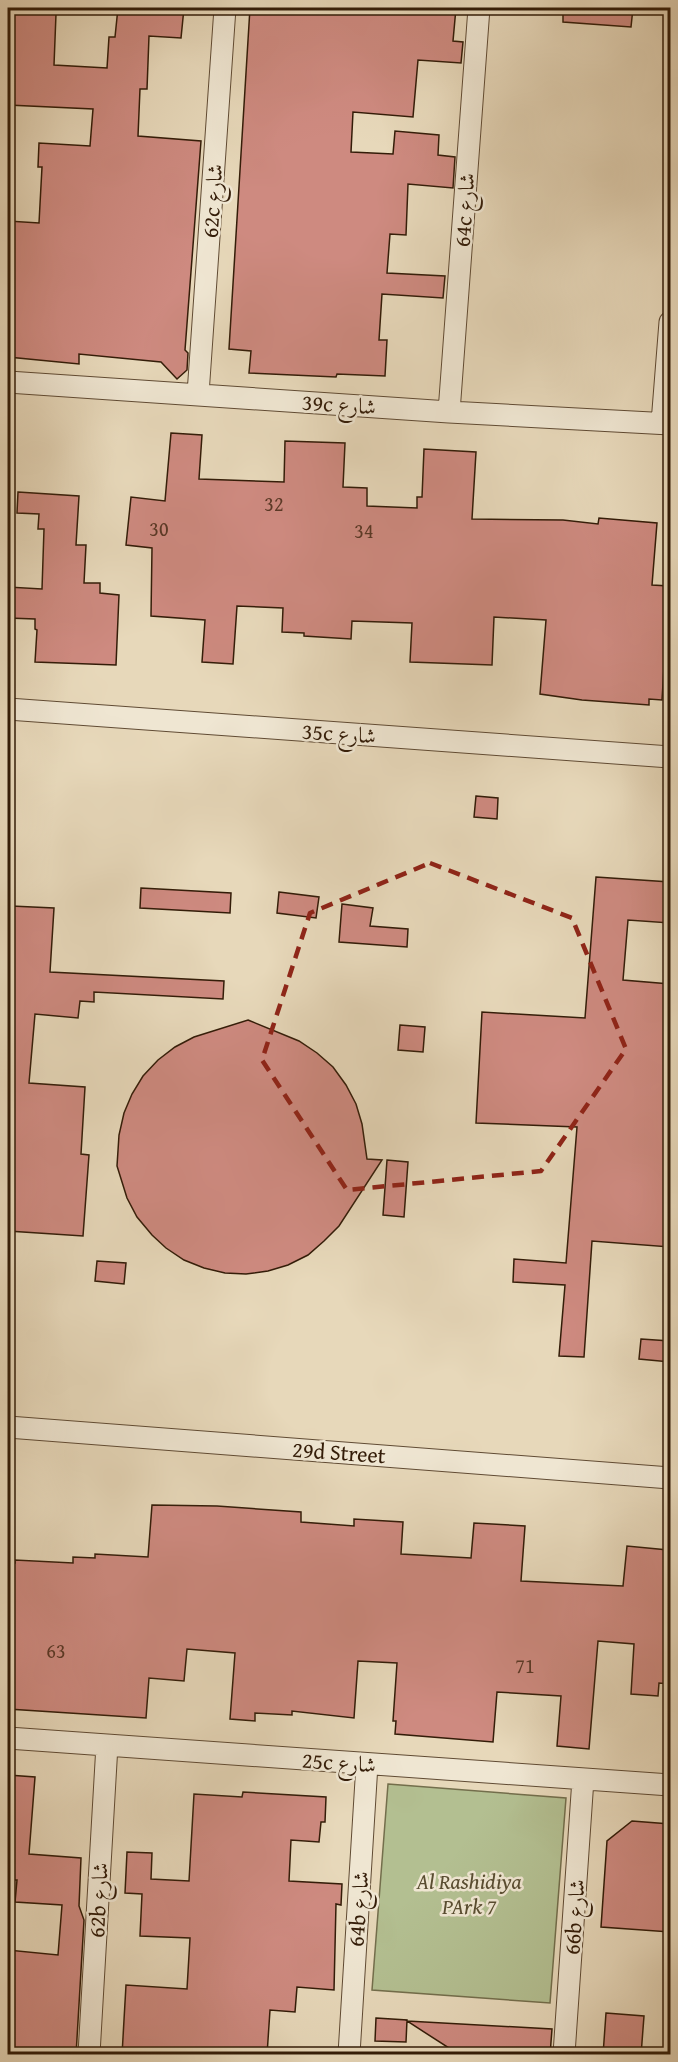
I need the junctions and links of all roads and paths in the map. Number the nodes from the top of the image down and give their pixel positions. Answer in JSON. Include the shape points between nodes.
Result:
{"nodes":[{"id":1,"x":225,"y":8,"type":"edge"},
{"id":2,"x":479,"y":8,"type":"edge"},
{"id":3,"x":670,"y":322,"type":"edge"},
{"id":4,"x":8,"y":382,"type":"edge"},
{"id":5,"x":198,"y":394,"type":"junction"},
{"id":6,"x":449,"y":412,"type":"junction"},
{"id":7,"x":666,"y":423,"type":"edge"},
{"id":8,"x":8,"y":709,"type":"edge"},
{"id":9,"x":670,"y":757,"type":"edge"},
{"id":10,"x":8,"y":1427,"type":"edge"},
{"id":11,"x":670,"y":1478,"type":"edge"},
{"id":12,"x":8,"y":1738,"type":"edge"},
{"id":13,"x":107,"y":1745,"type":"junction"},
{"id":14,"x":367,"y":1764,"type":"junction"},
{"id":15,"x":584,"y":1779,"type":"junction"},
{"id":16,"x":670,"y":1785,"type":"edge"},
{"id":17,"x":88,"y":2055,"type":"edge"},
{"id":18,"x":348,"y":2055,"type":"edge"},
{"id":19,"x":564,"y":2055,"type":"edge"}],
"edges":[{"from":1,"to":5,"type":"street","name":"62c شارع"},
{"from":2,"to":6,"type":"street","name":"64c شارع"},
{"from":3,"to":7,"type":"street"},
{"from":4,"to":5,"type":"street","name":"39c شارع"},
{"from":5,"to":6,"type":"street","name":"39c شارع"},
{"from":6,"to":7,"type":"street","name":"39c شارع"},
{"from":8,"to":9,"type":"street","name":"35c شارع"},
{"from":10,"to":11,"type":"street","name":"29d Street"},
{"from":12,"to":13,"type":"street","name":"25c شارع"},
{"from":13,"to":14,"type":"street","name":"25c شارع"},
{"from":13,"to":17,"type":"street","name":"62b شارع"},
{"from":14,"to":15,"type":"street","name":"25c شارع"},
{"from":14,"to":18,"type":"street","name":"64b شارع"},
{"from":15,"to":16,"type":"street","name":"25c شارع"},
{"from":15,"to":19,"type":"street","name":"66b شارع"}]}
